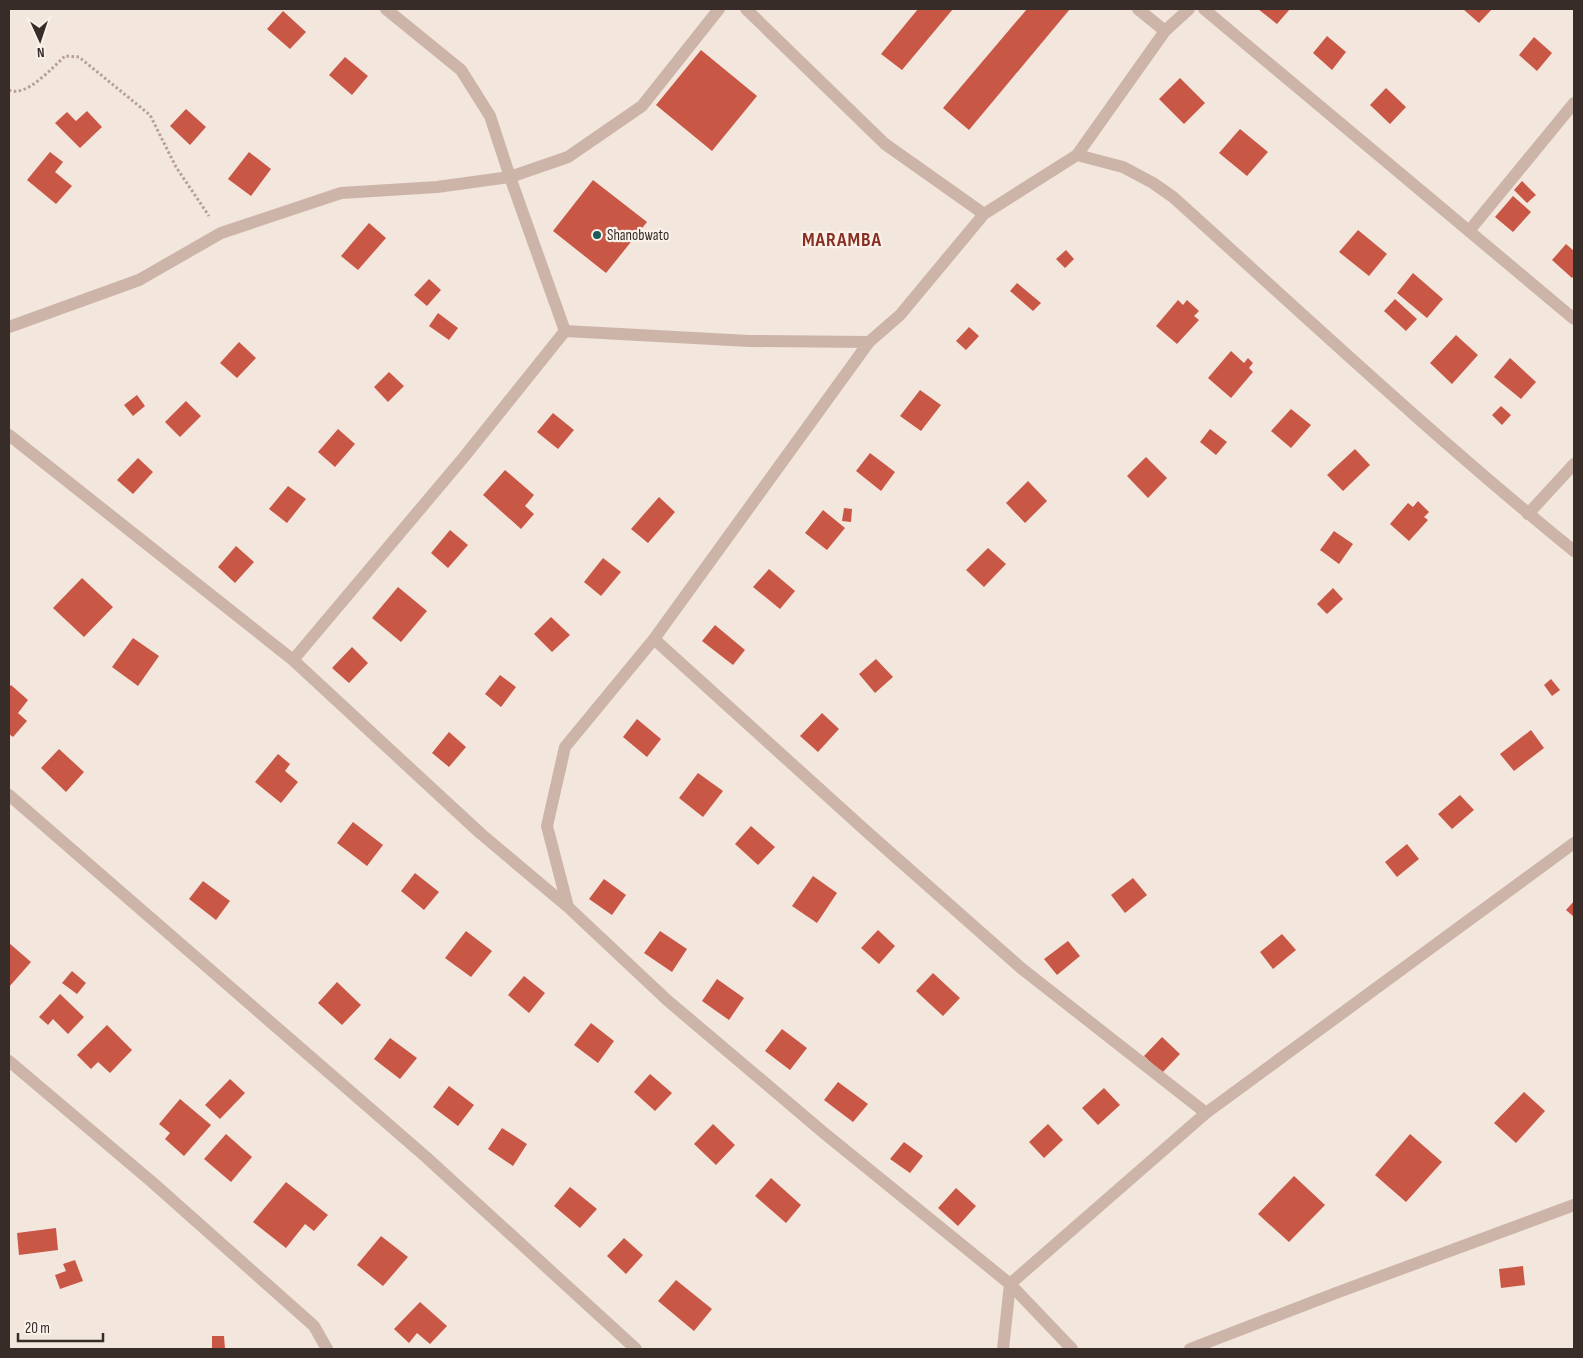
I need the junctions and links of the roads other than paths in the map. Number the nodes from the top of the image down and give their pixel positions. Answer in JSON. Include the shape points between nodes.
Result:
{"nodes":[{"id":1,"x":386,"y":9,"type":"edge"},
{"id":2,"x":719,"y":9,"type":"edge"},
{"id":3,"x":746,"y":9,"type":"edge"},
{"id":4,"x":1138,"y":9,"type":"edge"},
{"id":5,"x":1189,"y":9,"type":"edge"},
{"id":6,"x":1204,"y":9,"type":"edge"},
{"id":7,"x":1165,"y":31,"type":"junction"},
{"id":8,"x":1574,"y":103,"type":"edge"},
{"id":9,"x":1077,"y":155,"type":"junction"},
{"id":10,"x":510,"y":177,"type":"junction"},
{"id":11,"x":984,"y":214,"type":"junction"},
{"id":12,"x":1469,"y":231,"type":"junction"},
{"id":13,"x":1574,"y":319,"type":"edge"},
{"id":14,"x":9,"y":328,"type":"edge"},
{"id":15,"x":565,"y":331,"type":"junction"},
{"id":16,"x":869,"y":342,"type":"junction"},
{"id":17,"x":9,"y":435,"type":"edge"},
{"id":18,"x":1574,"y":464,"type":"edge"},
{"id":19,"x":1528,"y":514,"type":"junction"},
{"id":20,"x":1574,"y":551,"type":"edge"},
{"id":21,"x":654,"y":639,"type":"junction"},
{"id":22,"x":293,"y":660,"type":"junction"},
{"id":23,"x":9,"y":794,"type":"edge"},
{"id":24,"x":1574,"y":843,"type":"edge"},
{"id":25,"x":568,"y":907,"type":"junction"},
{"id":26,"x":9,"y":1061,"type":"edge"},
{"id":27,"x":1206,"y":1113,"type":"junction"},
{"id":28,"x":1574,"y":1205,"type":"edge"},
{"id":29,"x":1010,"y":1284,"type":"junction"},
{"id":30,"x":327,"y":1349,"type":"edge"},
{"id":31,"x":636,"y":1349,"type":"edge"},
{"id":32,"x":1003,"y":1349,"type":"edge"},
{"id":33,"x":1072,"y":1349,"type":"edge"},
{"id":34,"x":1190,"y":1349,"type":"edge"}],
"edges":[{"from":1,"to":10,"type":"street","via":[[461,70],[490,116]]},
{"from":2,"to":10,"type":"street","via":[[642,106],[568,157]]},
{"from":3,"to":11,"type":"street","via":[[885,144]]},
{"from":4,"to":7,"type":"street"},
{"from":5,"to":7,"type":"street"},
{"from":6,"to":12,"type":"street"},
{"from":7,"to":9,"type":"street"},
{"from":8,"to":12,"type":"street"},
{"from":9,"to":11,"type":"street"},
{"from":9,"to":19,"type":"street","via":[[1122,167],[1173,197]]},
{"from":10,"to":14,"type":"street","via":[[437,187],[341,193],[221,233],[139,280]]},
{"from":10,"to":15,"type":"street"},
{"from":11,"to":16,"type":"street","via":[[900,315]]},
{"from":12,"to":13,"type":"street"},
{"from":15,"to":16,"type":"street","via":[[748,341]]},
{"from":15,"to":22,"type":"street"},
{"from":16,"to":21,"type":"street"},
{"from":17,"to":22,"type":"street"},
{"from":18,"to":19,"type":"street"},
{"from":19,"to":20,"type":"street"},
{"from":21,"to":25,"type":"street","via":[[565,747],[547,826]]},
{"from":21,"to":27,"type":"street","via":[[1021,968]]},
{"from":22,"to":25,"type":"street","via":[[480,833]]},
{"from":23,"to":31,"type":"street","via":[[426,1157]]},
{"from":24,"to":27,"type":"street"},
{"from":25,"to":29,"type":"street","via":[[667,1000]]},
{"from":26,"to":30,"type":"street","via":[[314,1326]]},
{"from":27,"to":29,"type":"street"},
{"from":28,"to":34,"type":"street"},
{"from":29,"to":32,"type":"street"},
{"from":29,"to":33,"type":"street"}]}
